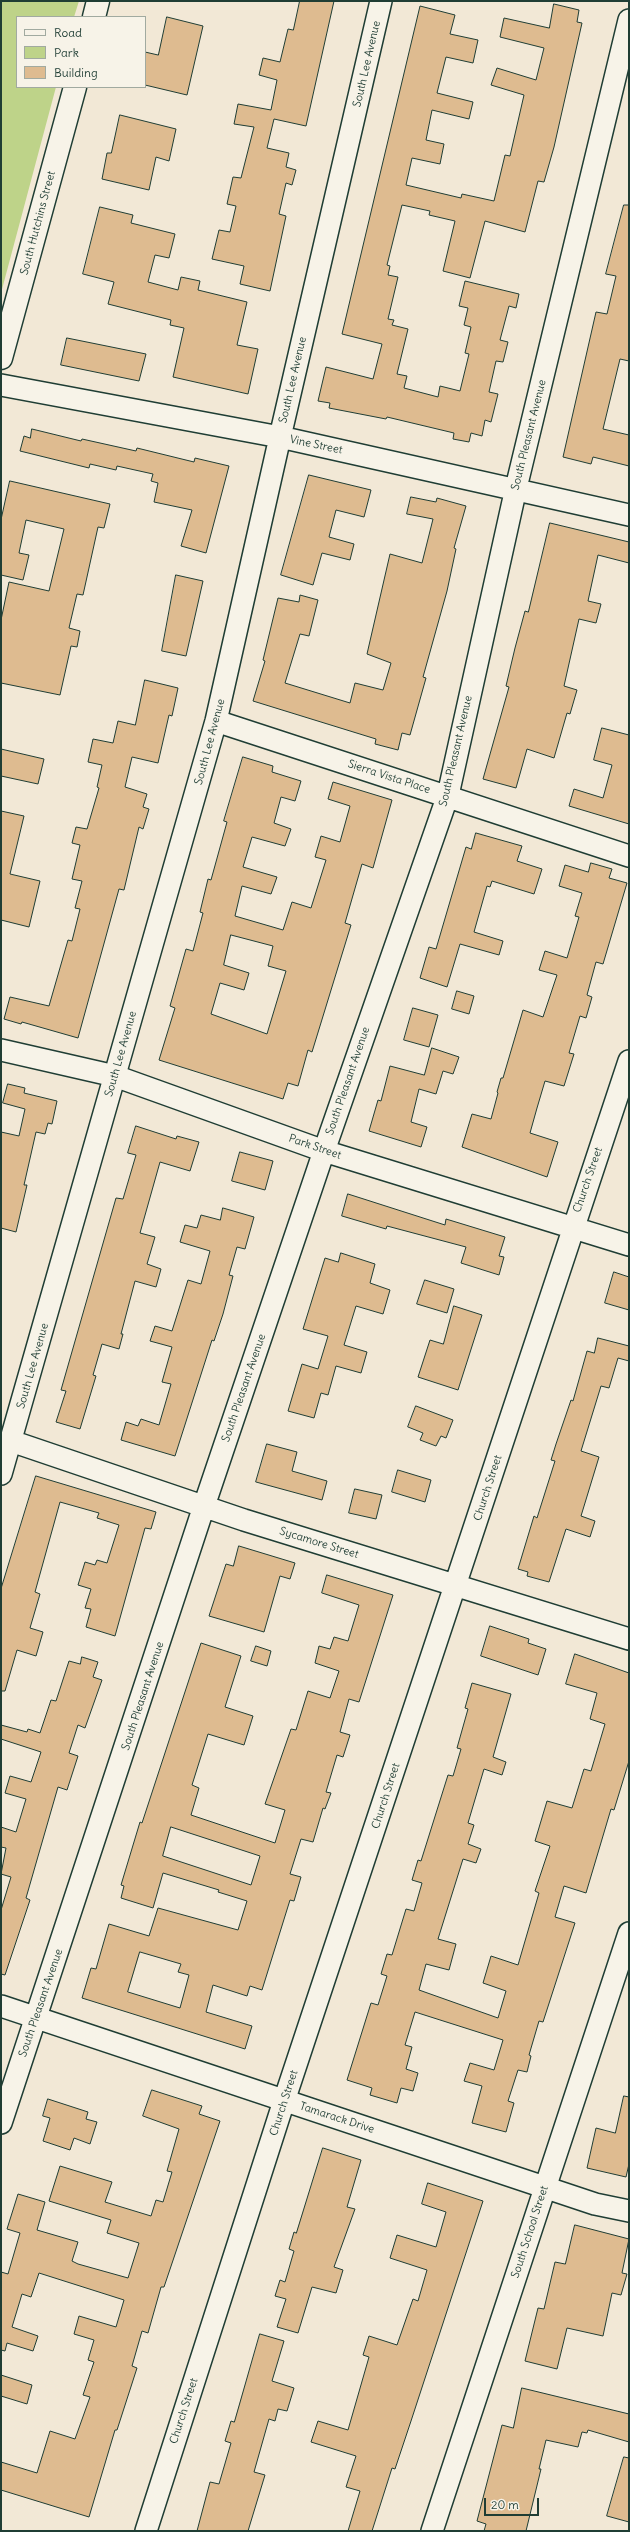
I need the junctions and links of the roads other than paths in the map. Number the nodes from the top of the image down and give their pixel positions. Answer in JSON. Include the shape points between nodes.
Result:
{"nodes":[{"id":1,"x":98,"y":1,"type":"edge"},
{"id":2,"x":381,"y":1,"type":"edge"},
{"id":3,"x":94,"y":16,"type":"edge"},
{"id":4,"x":629,"y":20,"type":"edge"},
{"id":5,"x":75,"y":88,"type":"edge"},
{"id":6,"x":1,"y":358,"type":"edge"},
{"id":7,"x":1,"y":385,"type":"edge"},
{"id":8,"x":280,"y":436,"type":"junction"},
{"id":9,"x":516,"y":488,"type":"junction"},
{"id":10,"x":629,"y":515,"type":"edge"},
{"id":11,"x":216,"y":721,"type":"junction"},
{"id":12,"x":448,"y":795,"type":"junction"},
{"id":13,"x":629,"y":856,"type":"edge"},
{"id":14,"x":1,"y":1050,"type":"edge"},
{"id":15,"x":629,"y":1061,"type":"edge"},
{"id":16,"x":115,"y":1076,"type":"junction"},
{"id":17,"x":324,"y":1151,"type":"junction"},
{"id":18,"x":572,"y":1227,"type":"junction"},
{"id":19,"x":629,"y":1245,"type":"edge"},
{"id":20,"x":11,"y":1441,"type":"junction"},
{"id":21,"x":1,"y":1474,"type":"edge"},
{"id":22,"x":204,"y":1506,"type":"junction"},
{"id":23,"x":456,"y":1586,"type":"junction"},
{"id":24,"x":629,"y":1640,"type":"edge"},
{"id":25,"x":629,"y":1933,"type":"edge"},
{"id":26,"x":1,"y":2006,"type":"edge"},
{"id":27,"x":36,"y":2017,"type":"junction"},
{"id":28,"x":284,"y":2101,"type":"junction"},
{"id":29,"x":1,"y":2123,"type":"edge"},
{"id":30,"x":545,"y":2186,"type":"junction"},
{"id":31,"x":629,"y":2211,"type":"edge"},
{"id":32,"x":146,"y":2531,"type":"edge"},
{"id":33,"x":432,"y":2531,"type":"edge"}],
"edges":[{"from":1,"to":3,"type":"main road"},
{"from":2,"to":8,"type":"street","name":"South Lee Avenue"},
{"from":4,"to":9,"type":"street","name":"South Pleasant Avenue"},
{"from":5,"to":6,"type":"main road","name":"South Hutchins Street"},
{"from":7,"to":8,"type":"street","name":"Vine Street"},
{"from":8,"to":9,"type":"street","name":"Vine Street"},
{"from":8,"to":11,"type":"street","name":"South Lee Avenue"},
{"from":9,"to":10,"type":"street","name":"Vine Street"},
{"from":9,"to":12,"type":"street","name":"South Pleasant Avenue"},
{"from":11,"to":12,"type":"street","name":"Sierra Vista Place"},
{"from":11,"to":16,"type":"street","name":"South Lee Avenue"},
{"from":12,"to":13,"type":"street","name":"Sierra Vista Place","via":[[471,806]]},
{"from":12,"to":17,"type":"street","name":"South Pleasant Avenue"},
{"from":14,"to":16,"type":"street","name":"Park Street"},
{"from":15,"to":18,"type":"street","name":"Church Street"},
{"from":16,"to":17,"type":"street","name":"Park Street"},
{"from":16,"to":20,"type":"street","name":"South Lee Avenue"},
{"from":17,"to":18,"type":"street","name":"Park Street"},
{"from":17,"to":22,"type":"street","name":"South Pleasant Avenue"},
{"from":18,"to":19,"type":"street","name":"Park Street"},
{"from":18,"to":23,"type":"street","name":"Church Street"},
{"from":20,"to":21,"type":"street","name":"South Lee Avenue"},
{"from":20,"to":22,"type":"street","name":"Sycamore Street"},
{"from":22,"to":23,"type":"street","name":"Sycamore Street"},
{"from":22,"to":27,"type":"street","name":"South Pleasant Avenue"},
{"from":23,"to":24,"type":"street","name":"Sycamore Street"},
{"from":23,"to":28,"type":"street","name":"Church Street"},
{"from":25,"to":30,"type":"street","name":"South School Street"},
{"from":26,"to":27,"type":"street","name":"Tamarack Drive"},
{"from":27,"to":28,"type":"street","name":"Tamarack Drive","via":[[68,2030]]},
{"from":27,"to":29,"type":"street","name":"South Pleasant Avenue"},
{"from":28,"to":30,"type":"street","name":"Tamarack Drive"},
{"from":28,"to":32,"type":"street","name":"Church Street"},
{"from":30,"to":31,"type":"street","name":"Tamarack Drive","via":[[595,2204]]},
{"from":30,"to":33,"type":"street","name":"South School Street"}]}
